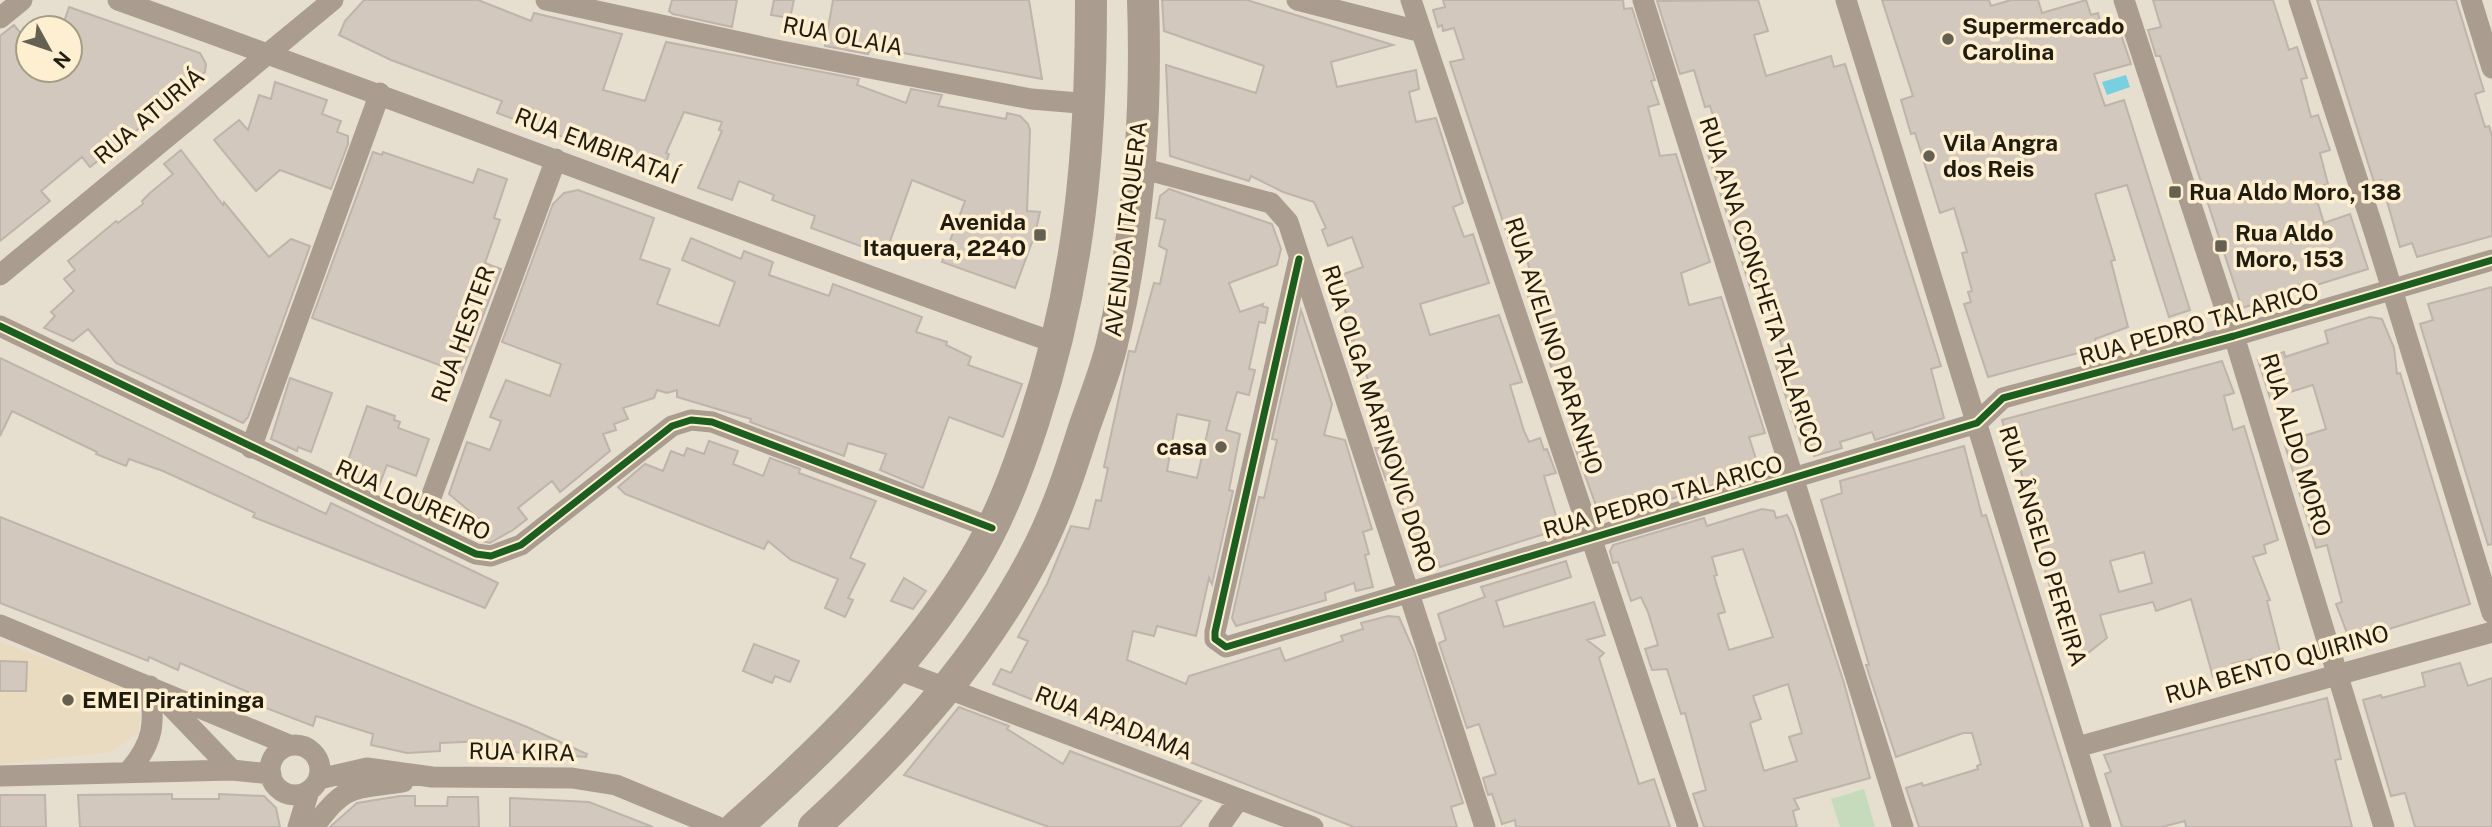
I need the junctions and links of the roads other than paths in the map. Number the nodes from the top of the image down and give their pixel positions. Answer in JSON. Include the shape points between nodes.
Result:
{"nodes":[{"id":1,"x":22,"y":0,"type":"edge"},
{"id":2,"x":118,"y":0,"type":"edge"},
{"id":3,"x":333,"y":0,"type":"edge"},
{"id":4,"x":546,"y":0,"type":"edge"},
{"id":5,"x":1091,"y":0,"type":"edge"},
{"id":6,"x":1143,"y":0,"type":"edge"},
{"id":7,"x":1297,"y":0,"type":"edge"},
{"id":8,"x":1411,"y":0,"type":"edge"},
{"id":9,"x":1643,"y":0,"type":"edge"},
{"id":10,"x":1846,"y":0,"type":"edge"},
{"id":11,"x":2124,"y":0,"type":"edge"},
{"id":12,"x":2299,"y":0,"type":"edge"},
{"id":13,"x":2471,"y":0,"type":"edge"},
{"id":14,"x":0,"y":18,"type":"edge"},
{"id":15,"x":1422,"y":32,"type":"junction"},
{"id":16,"x":266,"y":53,"type":"junction"},
{"id":17,"x":2492,"y":68,"type":"edge"},
{"id":18,"x":380,"y":93,"type":"junction"},
{"id":19,"x":1091,"y":104,"type":"junction"},
{"id":20,"x":556,"y":159,"type":"junction"},
{"id":21,"x":1137,"y":167,"type":"junction"},
{"id":22,"x":1300,"y":259,"type":"junction"},
{"id":23,"x":2492,"y":260,"type":"edge"},
{"id":24,"x":0,"y":275,"type":"edge"},
{"id":25,"x":2391,"y":289,"type":"junction"},
{"id":26,"x":0,"y":326,"type":"edge"},
{"id":27,"x":2234,"y":336,"type":"junction"},
{"id":28,"x":1056,"y":343,"type":"junction"},
{"id":29,"x":1977,"y":423,"type":"junction"},
{"id":30,"x":251,"y":447,"type":"junction"},
{"id":31,"x":1795,"y":478,"type":"junction"},
{"id":32,"x":420,"y":527,"type":"junction"},
{"id":33,"x":992,"y":528,"type":"junction"},
{"id":34,"x":1589,"y":538,"type":"junction"},
{"id":35,"x":1408,"y":595,"type":"junction"},
{"id":36,"x":2492,"y":613,"type":"edge"},
{"id":37,"x":0,"y":625,"type":"edge"},
{"id":38,"x":2492,"y":632,"type":"edge"},
{"id":39,"x":896,"y":669,"type":"junction"},
{"id":40,"x":2340,"y":673,"type":"junction"},
{"id":41,"x":151,"y":687,"type":"junction"},
{"id":42,"x":948,"y":687,"type":"junction"},
{"id":43,"x":289,"y":746,"type":"junction"},
{"id":44,"x":2077,"y":747,"type":"junction"},
{"id":45,"x":232,"y":770,"type":"junction"},
{"id":46,"x":129,"y":771,"type":"junction"},
{"id":47,"x":271,"y":774,"type":"junction"},
{"id":48,"x":0,"y":776,"type":"edge"},
{"id":49,"x":432,"y":776,"type":"junction"},
{"id":50,"x":314,"y":785,"type":"junction"},
{"id":51,"x":1239,"y":799,"type":"junction"},
{"id":52,"x":298,"y":827,"type":"edge"},
{"id":53,"x":314,"y":827,"type":"edge"},
{"id":54,"x":718,"y":827,"type":"edge"},
{"id":55,"x":736,"y":827,"type":"edge"},
{"id":56,"x":814,"y":827,"type":"edge"},
{"id":57,"x":1219,"y":827,"type":"edge"},
{"id":58,"x":1313,"y":827,"type":"edge"},
{"id":59,"x":1485,"y":827,"type":"edge"},
{"id":60,"x":1688,"y":827,"type":"edge"},
{"id":61,"x":1903,"y":827,"type":"edge"},
{"id":62,"x":2101,"y":827,"type":"edge"},
{"id":63,"x":2384,"y":827,"type":"edge"}],
"edges":[{"from":1,"to":14,"type":"street"},
{"from":2,"to":16,"type":"street","name":"RUA EMBIRATAÍ"},
{"from":3,"to":16,"type":"street","name":"RUA ATURIÁ"},
{"from":4,"to":19,"type":"street","name":"RUA OLAIA","via":[[1031,99]]},
{"from":5,"to":19,"type":"main road","name":"AVENIDA ITAQUERA"},
{"from":6,"to":21,"type":"main road","name":"AVENIDA ITAQUERA","via":[[1145,60]]},
{"from":7,"to":15,"type":"street"},
{"from":8,"to":15,"type":"street","name":"RUA AVELINO PARANHO"},
{"from":9,"to":31,"type":"street","name":"RUA ANA CONCHETA TALARICO"},
{"from":10,"to":29,"type":"street","name":"RUA ÂNGELO PEREIRA"},
{"from":11,"to":27,"type":"street","name":"RUA ALDO MORO"},
{"from":12,"to":25,"type":"street"},
{"from":13,"to":17,"type":"street"},
{"from":15,"to":34,"type":"street","name":"RUA AVELINO PARANHO"},
{"from":16,"to":18,"type":"street","name":"RUA EMBIRATAÍ"},
{"from":16,"to":24,"type":"street","name":"RUA ATURIÁ"},
{"from":18,"to":20,"type":"street","name":"RUA EMBIRATAÍ"},
{"from":18,"to":30,"type":"street"},
{"from":19,"to":28,"type":"main road","name":"AVENIDA ITAQUERA","via":[[1083,202]]},
{"from":20,"to":28,"type":"street","name":"RUA EMBIRATAÍ"},
{"from":20,"to":32,"type":"street","name":"RUA HESTER"},
{"from":21,"to":22,"type":"street","name":"RUA OLGA MARINOVIC DORO","via":[[1271,203],[1288,222]]},
{"from":21,"to":42,"type":"main road","name":"AVENIDA ITAQUERA","via":[[1111,349],[1065,489],[1014,589]]},
{"from":22,"to":35,"type":"street","name":"RUA OLGA MARINOVIC DORO"},
{"from":22,"to":35,"type":"street","name":"RUA PEDRO TALARICO","via":[[1215,639],[1226,647]]},
{"from":23,"to":25,"type":"street","name":"RUA PEDRO TALARICO"},
{"from":25,"to":27,"type":"street","name":"RUA PEDRO TALARICO"},
{"from":25,"to":36,"type":"street"},
{"from":26,"to":30,"type":"street","name":"RUA LOUREIRO"},
{"from":27,"to":29,"type":"street","name":"RUA PEDRO TALARICO","via":[[2003,398]]},
{"from":27,"to":40,"type":"street","name":"RUA ALDO MORO"},
{"from":28,"to":33,"type":"main road","name":"AVENIDA ITAQUERA","via":[[1018,469]]},
{"from":29,"to":31,"type":"street","name":"RUA PEDRO TALARICO"},
{"from":29,"to":44,"type":"street","name":"RUA ÂNGELO PEREIRA"},
{"from":30,"to":32,"type":"street","name":"RUA LOUREIRO"},
{"from":31,"to":34,"type":"street","name":"RUA PEDRO TALARICO"},
{"from":31,"to":61,"type":"street","name":"RUA ANA CONCHETA TALARICO"},
{"from":32,"to":33,"type":"street","name":"RUA LOUREIRO","via":[[476,554],[505,552],[521,545],[672,426],[691,420],[712,422]]},
{"from":33,"to":39,"type":"main road","name":"AVENIDA ITAQUERA","via":[[933,622]]},
{"from":34,"to":35,"type":"street","name":"RUA PEDRO TALARICO"},
{"from":34,"to":60,"type":"street","name":"RUA AVELINO PARANHO"},
{"from":35,"to":59,"type":"street","name":"RUA OLGA MARINOVIC DORO"},
{"from":37,"to":41,"type":"street"},
{"from":38,"to":40,"type":"street","name":"RUA BENTO QUIRINO"},
{"from":39,"to":42,"type":"street","name":"RUA APADAMA"},
{"from":39,"to":55,"type":"main road","name":"AVENIDA ITAQUERA","via":[[818,754]]},
{"from":40,"to":44,"type":"street","name":"RUA BENTO QUIRINO"},
{"from":40,"to":63,"type":"street","name":"RUA ALDO MORO"},
{"from":41,"to":43,"type":"street"},
{"from":41,"to":45,"type":"street"},
{"from":41,"to":46,"type":"street","via":[[150,738]]},
{"from":42,"to":51,"type":"street","name":"RUA APADAMA"},
{"from":42,"to":56,"type":"main road","name":"AVENIDA ITAQUERA","via":[[908,735]]},
{"from":43,"to":47,"type":"street","via":[[275,754]]},
{"from":43,"to":50,"type":"street","via":[[304,746],[316,756],[320,771]]},
{"from":44,"to":62,"type":"street","name":"RUA ÂNGELO PEREIRA"},
{"from":45,"to":46,"type":"street"},
{"from":45,"to":47,"type":"street"},
{"from":46,"to":48,"type":"street"},
{"from":47,"to":50,"type":"street","via":[[274,784],[286,793],[294,795]]},
{"from":49,"to":50,"type":"street","name":"RUA KIRA","via":[[367,768]]},
{"from":49,"to":53,"type":"street","via":[[370,784],[348,792],[329,806]]},
{"from":49,"to":54,"type":"street","name":"RUA KIRA","via":[[572,778],[616,785]]},
{"from":50,"to":52,"type":"street"},
{"from":51,"to":57,"type":"street"},
{"from":51,"to":58,"type":"street","name":"RUA APADAMA"}]}
